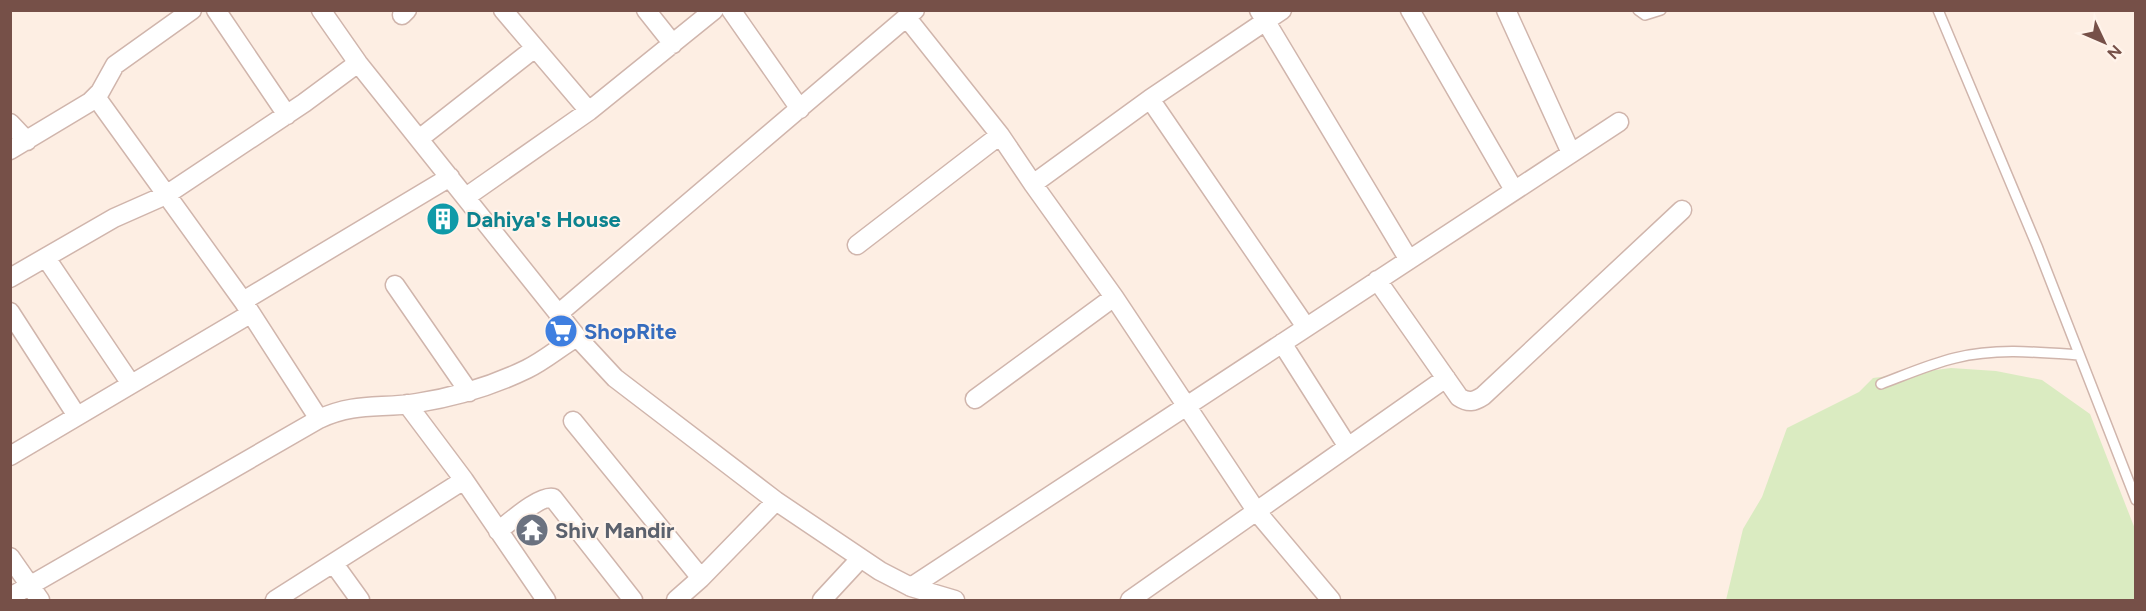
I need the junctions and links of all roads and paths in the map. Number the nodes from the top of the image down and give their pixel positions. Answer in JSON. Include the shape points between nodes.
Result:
{"nodes":[{"id":1,"x":192,"y":10,"type":"edge"},
{"id":2,"x":216,"y":10,"type":"edge"},
{"id":3,"x":321,"y":10,"type":"edge"},
{"id":4,"x":503,"y":10,"type":"edge"},
{"id":5,"x":646,"y":10,"type":"edge"},
{"id":6,"x":714,"y":10,"type":"edge"},
{"id":7,"x":731,"y":10,"type":"edge"},
{"id":8,"x":1282,"y":10,"type":"edge"},
{"id":9,"x":1410,"y":10,"type":"edge"},
{"id":10,"x":1506,"y":10,"type":"edge"},
{"id":11,"x":1638,"y":10,"type":"edge"},
{"id":12,"x":1661,"y":10,"type":"edge"},
{"id":13,"x":1938,"y":10,"type":"edge"},
{"id":14,"x":911,"y":14,"type":"edge"},
{"id":15,"x":1262,"y":16,"type":"edge"},
{"id":16,"x":673,"y":44,"type":"junction"},
{"id":17,"x":535,"y":48,"type":"junction"},
{"id":18,"x":358,"y":63,"type":"junction"},
{"id":19,"x":96,"y":97,"type":"junction"},
{"id":20,"x":1150,"y":99,"type":"junction"},
{"id":21,"x":800,"y":109,"type":"junction"},
{"id":22,"x":589,"y":111,"type":"junction"},
{"id":23,"x":287,"y":115,"type":"junction"},
{"id":24,"x":1619,"y":122,"type":"dead end"},
{"id":25,"x":10,"y":123,"type":"edge"},
{"id":26,"x":1000,"y":135,"type":"junction"},
{"id":27,"x":419,"y":139,"type":"junction"},
{"id":28,"x":27,"y":141,"type":"junction"},
{"id":29,"x":10,"y":150,"type":"edge"},
{"id":30,"x":1572,"y":153,"type":"junction"},
{"id":31,"x":450,"y":177,"type":"junction"},
{"id":32,"x":1033,"y":184,"type":"junction"},
{"id":33,"x":1514,"y":190,"type":"junction"},
{"id":34,"x":166,"y":195,"type":"junction"},
{"id":35,"x":466,"y":197,"type":"junction"},
{"id":36,"x":1682,"y":210,"type":"dead end"},
{"id":37,"x":857,"y":245,"type":"dead end"},
{"id":38,"x":46,"y":258,"type":"junction"},
{"id":39,"x":1409,"y":260,"type":"junction"},
{"id":40,"x":10,"y":278,"type":"edge"},
{"id":41,"x":1377,"y":280,"type":"junction"},
{"id":42,"x":395,"y":285,"type":"dead end"},
{"id":43,"x":1114,"y":297,"type":"junction"},
{"id":44,"x":247,"y":308,"type":"junction"},
{"id":45,"x":10,"y":312,"type":"edge"},
{"id":46,"x":558,"y":314,"type":"junction"},
{"id":47,"x":1306,"y":327,"type":"junction"},
{"id":48,"x":576,"y":337,"type":"junction"},
{"id":49,"x":1282,"y":343,"type":"junction"},
{"id":50,"x":2079,"y":355,"type":"junction"},
{"id":51,"x":1446,"y":378,"type":"junction"},
{"id":52,"x":131,"y":384,"type":"junction"},
{"id":53,"x":1881,"y":384,"type":"dead end"},
{"id":54,"x":469,"y":392,"type":"junction"},
{"id":55,"x":975,"y":399,"type":"dead end"},
{"id":56,"x":407,"y":405,"type":"junction"},
{"id":57,"x":1187,"y":405,"type":"junction"},
{"id":58,"x":77,"y":416,"type":"junction"},
{"id":59,"x":319,"y":419,"type":"junction"},
{"id":60,"x":573,"y":421,"type":"dead end"},
{"id":61,"x":1348,"y":447,"type":"junction"},
{"id":62,"x":10,"y":456,"type":"edge"},
{"id":63,"x":464,"y":480,"type":"junction"},
{"id":64,"x":2136,"y":500,"type":"edge"},
{"id":65,"x":776,"y":501,"type":"junction"},
{"id":66,"x":1257,"y":512,"type":"junction"},
{"id":67,"x":498,"y":531,"type":"junction"},
{"id":68,"x":10,"y":557,"type":"edge"},
{"id":69,"x":860,"y":559,"type":"junction"},
{"id":70,"x":334,"y":564,"type":"junction"},
{"id":71,"x":701,"y":578,"type":"junction"},
{"id":72,"x":911,"y":587,"type":"junction"},
{"id":73,"x":35,"y":593,"type":"edge"},
{"id":74,"x":10,"y":597,"type":"edge"},
{"id":75,"x":275,"y":600,"type":"edge"},
{"id":76,"x":360,"y":600,"type":"edge"},
{"id":77,"x":546,"y":600,"type":"edge"},
{"id":78,"x":633,"y":600,"type":"edge"},
{"id":79,"x":676,"y":600,"type":"edge"},
{"id":80,"x":822,"y":600,"type":"edge"},
{"id":81,"x":955,"y":600,"type":"edge"},
{"id":82,"x":1130,"y":600,"type":"edge"},
{"id":83,"x":1331,"y":600,"type":"edge"}],
"edges":[{"from":1,"to":19,"type":"street","via":[[116,65]]},
{"from":2,"to":23,"type":"street"},
{"from":3,"to":18,"type":"street"},
{"from":4,"to":17,"type":"street"},
{"from":5,"to":16,"type":"street"},
{"from":6,"to":16,"type":"street"},
{"from":7,"to":21,"type":"street"},
{"from":8,"to":15,"type":"street"},
{"from":9,"to":33,"type":"street"},
{"from":10,"to":30,"type":"street"},
{"from":11,"to":12,"type":"lane","via":[[1645,15]]},
{"from":13,"to":50,"type":"lane"},
{"from":14,"to":21,"type":"street"},
{"from":14,"to":26,"type":"street"},
{"from":15,"to":20,"type":"street"},
{"from":15,"to":39,"type":"street"},
{"from":16,"to":22,"type":"street"},
{"from":17,"to":22,"type":"street"},
{"from":17,"to":27,"type":"street"},
{"from":18,"to":23,"type":"street"},
{"from":18,"to":27,"type":"street"},
{"from":19,"to":28,"type":"street"},
{"from":19,"to":34,"type":"street"},
{"from":20,"to":32,"type":"street"},
{"from":20,"to":47,"type":"street"},
{"from":21,"to":46,"type":"street"},
{"from":22,"to":35,"type":"street"},
{"from":23,"to":34,"type":"street"},
{"from":24,"to":30,"type":"street"},
{"from":25,"to":28,"type":"street"},
{"from":26,"to":32,"type":"street"},
{"from":26,"to":37,"type":"street"},
{"from":27,"to":31,"type":"street"},
{"from":28,"to":29,"type":"street"},
{"from":30,"to":33,"type":"street"},
{"from":31,"to":35,"type":"street"},
{"from":31,"to":44,"type":"street"},
{"from":32,"to":43,"type":"street"},
{"from":33,"to":39,"type":"street"},
{"from":34,"to":38,"type":"street","via":[[114,218]]},
{"from":34,"to":44,"type":"street"},
{"from":35,"to":46,"type":"street"},
{"from":36,"to":51,"type":"street","via":[[1476,401],[1459,397]]},
{"from":38,"to":40,"type":"street"},
{"from":38,"to":52,"type":"street"},
{"from":39,"to":41,"type":"street"},
{"from":41,"to":47,"type":"street"},
{"from":41,"to":51,"type":"street"},
{"from":42,"to":54,"type":"street"},
{"from":43,"to":55,"type":"street"},
{"from":43,"to":57,"type":"street"},
{"from":44,"to":52,"type":"street"},
{"from":44,"to":59,"type":"street"},
{"from":45,"to":58,"type":"street"},
{"from":46,"to":48,"type":"street"},
{"from":47,"to":49,"type":"street"},
{"from":48,"to":54,"type":"street","via":[[528,369]]},
{"from":48,"to":65,"type":"street","via":[[615,378]]},
{"from":49,"to":57,"type":"street"},
{"from":49,"to":61,"type":"street"},
{"from":50,"to":53,"type":"lane","via":[[2012,351],[1956,357]]},
{"from":50,"to":64,"type":"lane"},
{"from":51,"to":61,"type":"street"},
{"from":52,"to":58,"type":"street"},
{"from":54,"to":56,"type":"street"},
{"from":56,"to":59,"type":"street","via":[[358,407]]},
{"from":56,"to":63,"type":"street"},
{"from":57,"to":66,"type":"street"},
{"from":57,"to":72,"type":"street"},
{"from":58,"to":62,"type":"street"},
{"from":59,"to":73,"type":"street"},
{"from":60,"to":71,"type":"street"},
{"from":61,"to":66,"type":"street"},
{"from":63,"to":67,"type":"street"},
{"from":63,"to":70,"type":"street"},
{"from":65,"to":69,"type":"street"},
{"from":65,"to":71,"type":"street"},
{"from":66,"to":82,"type":"street"},
{"from":66,"to":83,"type":"street"},
{"from":67,"to":77,"type":"street"},
{"from":67,"to":78,"type":"street","via":[[540,501],[553,498]]},
{"from":68,"to":73,"type":"street"},
{"from":69,"to":72,"type":"street"},
{"from":69,"to":80,"type":"street"},
{"from":70,"to":75,"type":"street"},
{"from":70,"to":76,"type":"street"},
{"from":71,"to":79,"type":"street"},
{"from":72,"to":81,"type":"street"},
{"from":73,"to":74,"type":"street"}]}
